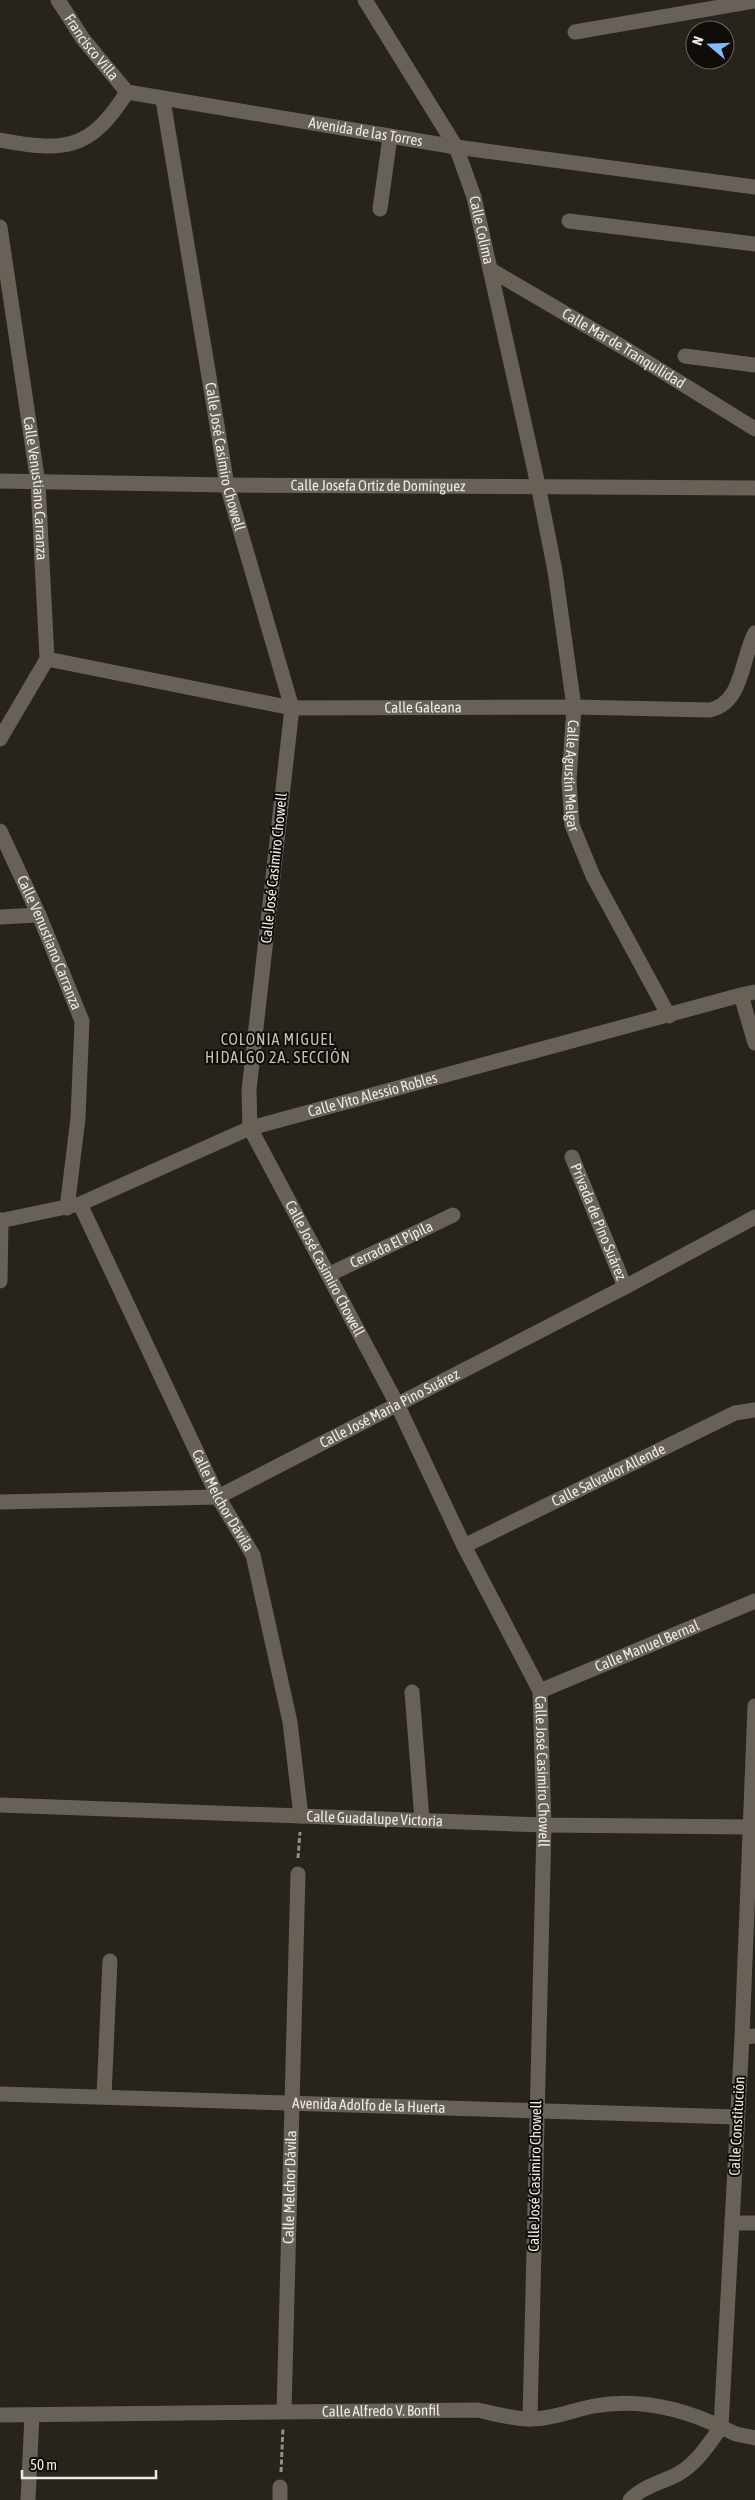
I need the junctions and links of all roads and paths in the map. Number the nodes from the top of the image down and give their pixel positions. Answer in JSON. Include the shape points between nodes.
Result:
{"nodes":[{"id":1,"x":58,"y":0,"type":"edge"},
{"id":2,"x":364,"y":0,"type":"edge"},
{"id":3,"x":755,"y":1,"type":"edge"},
{"id":4,"x":575,"y":32,"type":"dead end"},
{"id":5,"x":127,"y":92,"type":"junction"},
{"id":6,"x":163,"y":100,"type":"junction"},
{"id":7,"x":390,"y":137,"type":"junction"},
{"id":8,"x":0,"y":140,"type":"edge"},
{"id":9,"x":456,"y":147,"type":"junction"},
{"id":10,"x":755,"y":187,"type":"edge"},
{"id":11,"x":380,"y":209,"type":"dead end"},
{"id":12,"x":569,"y":221,"type":"dead end"},
{"id":13,"x":0,"y":227,"type":"edge"},
{"id":14,"x":755,"y":244,"type":"edge"},
{"id":15,"x":491,"y":270,"type":"junction"},
{"id":16,"x":685,"y":356,"type":"dead end"},
{"id":17,"x":755,"y":365,"type":"edge"},
{"id":18,"x":755,"y":429,"type":"edge"},
{"id":19,"x":0,"y":481,"type":"edge"},
{"id":20,"x":38,"y":483,"type":"junction"},
{"id":21,"x":227,"y":485,"type":"junction"},
{"id":22,"x":538,"y":485,"type":"junction"},
{"id":23,"x":755,"y":488,"type":"edge"},
{"id":24,"x":755,"y":633,"type":"edge"},
{"id":25,"x":47,"y":658,"type":"junction"},
{"id":26,"x":574,"y":707,"type":"junction"},
{"id":27,"x":292,"y":708,"type":"junction"},
{"id":28,"x":0,"y":739,"type":"edge"},
{"id":29,"x":0,"y":831,"type":"edge"},
{"id":30,"x":39,"y":915,"type":"junction"},
{"id":31,"x":0,"y":917,"type":"edge"},
{"id":32,"x":748,"y":994,"type":"edge"},
{"id":33,"x":669,"y":1016,"type":"junction"},
{"id":34,"x":755,"y":1042,"type":"edge"},
{"id":35,"x":250,"y":1128,"type":"junction"},
{"id":36,"x":572,"y":1157,"type":"dead end"},
{"id":37,"x":74,"y":1206,"type":"junction"},
{"id":38,"x":453,"y":1215,"type":"dead end"},
{"id":39,"x":755,"y":1217,"type":"edge"},
{"id":40,"x":0,"y":1220,"type":"edge"},
{"id":41,"x":330,"y":1274,"type":"junction"},
{"id":42,"x":0,"y":1281,"type":"edge"},
{"id":43,"x":625,"y":1287,"type":"junction"},
{"id":44,"x":397,"y":1404,"type":"junction"},
{"id":45,"x":755,"y":1410,"type":"edge"},
{"id":46,"x":218,"y":1497,"type":"junction"},
{"id":47,"x":0,"y":1502,"type":"edge"},
{"id":48,"x":464,"y":1546,"type":"junction"},
{"id":49,"x":755,"y":1601,"type":"edge"},
{"id":50,"x":540,"y":1691,"type":"junction"},
{"id":51,"x":412,"y":1692,"type":"dead end"},
{"id":52,"x":755,"y":1706,"type":"edge"},
{"id":53,"x":0,"y":1806,"type":"edge"},
{"id":54,"x":301,"y":1816,"type":"junction"},
{"id":55,"x":422,"y":1820,"type":"junction"},
{"id":56,"x":544,"y":1825,"type":"junction"},
{"id":57,"x":749,"y":1828,"type":"junction"},
{"id":58,"x":298,"y":1874,"type":"joint"},
{"id":59,"x":110,"y":1960,"type":"dead end"},
{"id":60,"x":748,"y":2036,"type":"edge"},
{"id":61,"x":0,"y":2094,"type":"edge"},
{"id":62,"x":104,"y":2096,"type":"junction"},
{"id":63,"x":291,"y":2102,"type":"junction"},
{"id":64,"x":536,"y":2112,"type":"junction"},
{"id":65,"x":736,"y":2117,"type":"junction"},
{"id":66,"x":732,"y":2223,"type":"junction"},
{"id":67,"x":755,"y":2223,"type":"edge"},
{"id":68,"x":284,"y":2411,"type":"junction"},
{"id":69,"x":0,"y":2414,"type":"edge"},
{"id":70,"x":32,"y":2415,"type":"junction"},
{"id":71,"x":530,"y":2419,"type":"junction"},
{"id":72,"x":720,"y":2427,"type":"junction"},
{"id":73,"x":755,"y":2438,"type":"edge"},
{"id":74,"x":280,"y":2494,"type":"edge"},
{"id":75,"x":28,"y":2500,"type":"edge"},
{"id":76,"x":630,"y":2500,"type":"edge"}],
"edges":[{"from":1,"to":5,"type":"street","name":"Francisco Villa","via":[[83,39]]},
{"from":2,"to":9,"type":"street","name":"Calle Colima"},
{"from":3,"to":4,"type":"street"},
{"from":5,"to":6,"type":"street","name":"Avenida de las Torres"},
{"from":5,"to":8,"type":"street","via":[[114,113],[96,132],[76,142],[51,148]]},
{"from":6,"to":7,"type":"street","name":"Avenida de las Torres"},
{"from":6,"to":21,"type":"street","name":"Calle José Casimiro Chowell"},
{"from":7,"to":9,"type":"street","name":"Avenida de las Torres"},
{"from":7,"to":11,"type":"street"},
{"from":9,"to":10,"type":"street","name":"Avenida de las Torres"},
{"from":9,"to":15,"type":"street","name":"Calle Colima","via":[[474,196]]},
{"from":12,"to":14,"type":"street"},
{"from":13,"to":20,"type":"street","name":"Calle Venustiano Carranza"},
{"from":15,"to":18,"type":"street","name":"Calle Mar de Tranquilidad"},
{"from":15,"to":22,"type":"street","name":"Calle Colima"},
{"from":16,"to":17,"type":"street"},
{"from":19,"to":20,"type":"street","name":"Calle Josefa Ortiz de Domínguez"},
{"from":20,"to":21,"type":"street","name":"Calle Josefa Ortiz de Domínguez"},
{"from":20,"to":25,"type":"street","name":"Calle Venustiano Carranza"},
{"from":21,"to":22,"type":"street","name":"Calle Josefa Ortiz de Domínguez"},
{"from":21,"to":27,"type":"street","name":"Calle José Casimiro Chowell"},
{"from":22,"to":23,"type":"street","name":"Calle Josefa Ortiz de Domínguez"},
{"from":22,"to":26,"type":"street","name":"Calle Agustín Melgar"},
{"from":24,"to":26,"type":"street","name":"Calle Galeana","via":[[731,699],[721,708]]},
{"from":25,"to":27,"type":"street","name":"Calle Galeana"},
{"from":25,"to":28,"type":"street"},
{"from":26,"to":27,"type":"street","name":"Calle Galeana"},
{"from":26,"to":33,"type":"street","name":"Calle Agustín Melgar","via":[[569,781],[572,825],[593,876]]},
{"from":27,"to":35,"type":"street","name":"Calle José Casimiro Chowell","via":[[249,1090]]},
{"from":29,"to":30,"type":"street","name":"Calle Venustiano Carranza"},
{"from":30,"to":31,"type":"street"},
{"from":30,"to":37,"type":"street","name":"Calle Venustiano Carranza","via":[[82,1021]]},
{"from":32,"to":33,"type":"street","name":"Calle Vito Alessio Robles"},
{"from":32,"to":34,"type":"street"},
{"from":33,"to":35,"type":"street","name":"Calle Vito Alessio Robles"},
{"from":35,"to":37,"type":"street","name":"Calle Vito Alessio Robles"},
{"from":35,"to":41,"type":"street","name":"Calle José Casimiro Chowell"},
{"from":36,"to":43,"type":"street","name":"Privada de Pino Suárez"},
{"from":37,"to":40,"type":"street","name":"Calle Vito Alessio Robles"},
{"from":37,"to":46,"type":"street","name":"Calle Melchor Dávila"},
{"from":38,"to":41,"type":"street","name":"Cerrada El Pípila"},
{"from":39,"to":43,"type":"street","name":"Calle José María Pino Suárez"},
{"from":40,"to":42,"type":"street"},
{"from":41,"to":44,"type":"street","name":"Calle José Casimiro Chowell"},
{"from":43,"to":44,"type":"street","name":"Calle José María Pino Suárez"},
{"from":44,"to":46,"type":"street","name":"Calle José María Pino Suárez"},
{"from":44,"to":48,"type":"street","name":"Calle José Casimiro Chowell"},
{"from":45,"to":48,"type":"street","name":"Calle Salvador Allende","via":[[734,1413]]},
{"from":46,"to":47,"type":"street","name":"Calle José María Pino Suárez"},
{"from":46,"to":54,"type":"street","name":"Calle Melchor Dávila","via":[[254,1555],[290,1722]]},
{"from":48,"to":50,"type":"street","name":"Calle José Casimiro Chowell"},
{"from":49,"to":50,"type":"street","name":"Calle Manuel Bernal"},
{"from":50,"to":56,"type":"street","name":"Calle José Casimiro Chowell"},
{"from":51,"to":55,"type":"street"},
{"from":52,"to":57,"type":"street","name":"Calle Constitución"},
{"from":53,"to":54,"type":"street","name":"Calle Guadalupe Victoria"},
{"from":54,"to":55,"type":"street","name":"Calle Guadalupe Victoria"},
{"from":54,"to":58,"type":"path"},
{"from":55,"to":56,"type":"street","name":"Calle Guadalupe Victoria"},
{"from":56,"to":57,"type":"street","name":"Calle Guadalupe Victoria"},
{"from":56,"to":64,"type":"street","name":"Calle José Casimiro Chowell"},
{"from":57,"to":60,"type":"street","name":"Calle Constitución"},
{"from":58,"to":63,"type":"street","name":"Calle Melchor Dávila"},
{"from":59,"to":62,"type":"street"},
{"from":60,"to":65,"type":"street","name":"Calle Constitución"},
{"from":61,"to":62,"type":"street","name":"Avenida Adolfo de la Huerta"},
{"from":62,"to":63,"type":"street","name":"Avenida Adolfo de la Huerta"},
{"from":63,"to":64,"type":"street","name":"Avenida Adolfo de la Huerta"},
{"from":63,"to":68,"type":"street","name":"Calle Melchor Dávila"},
{"from":64,"to":65,"type":"street","name":"Avenida Adolfo de la Huerta"},
{"from":64,"to":71,"type":"street","name":"Calle José Casimiro Chowell"},
{"from":65,"to":66,"type":"street","name":"Calle Constitución"},
{"from":66,"to":67,"type":"street"},
{"from":66,"to":72,"type":"street","name":"Calle Constitución"},
{"from":68,"to":70,"type":"street","name":"Calle Alfredo V. Bonfil"},
{"from":68,"to":71,"type":"street","name":"Calle Alfredo V. Bonfil","via":[[478,2410]]},
{"from":68,"to":74,"type":"path"},
{"from":69,"to":70,"type":"street","name":"Calle Alfredo V. Bonfil"},
{"from":70,"to":75,"type":"street"},
{"from":71,"to":72,"type":"street","name":"Calle Alfredo V. Bonfil","via":[[557,2417],[596,2406],[648,2404],[695,2414]]},
{"from":72,"to":73,"type":"street","name":"Calle Alfredo V. Bonfil"},
{"from":72,"to":76,"type":"street","via":[[694,2462],[679,2473],[638,2491]]}]}
